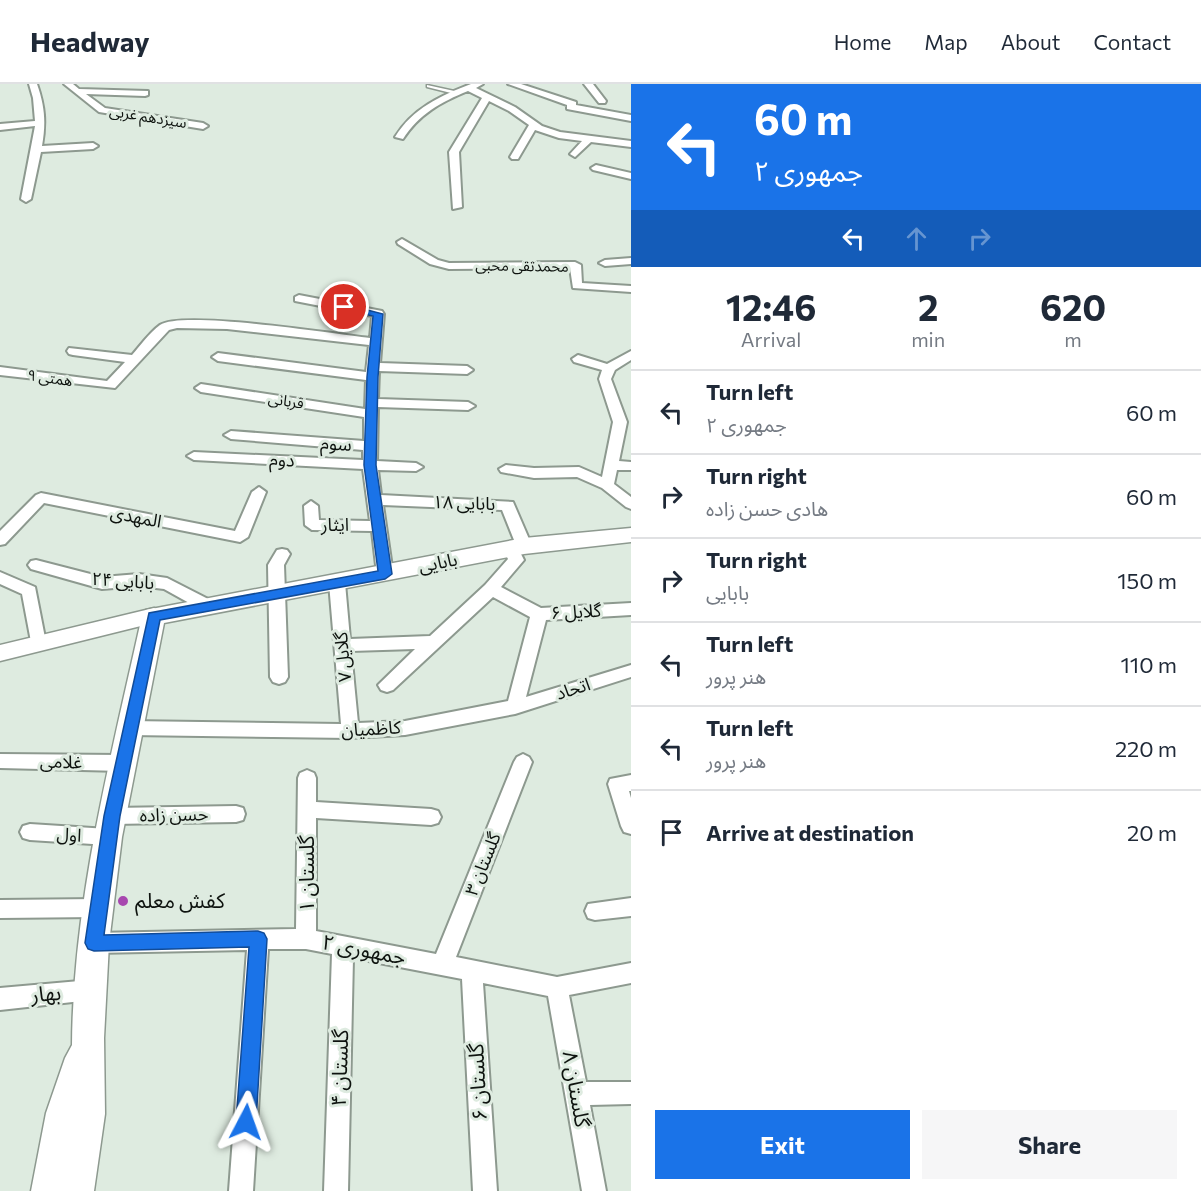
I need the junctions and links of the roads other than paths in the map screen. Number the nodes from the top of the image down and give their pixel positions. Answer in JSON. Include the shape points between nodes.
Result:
{"nodes":[{"id":1,"x":33,"y":84,"type":"edge"},
{"id":2,"x":68,"y":84,"type":"edge"},
{"id":3,"x":479,"y":84,"type":"edge"},
{"id":4,"x":512,"y":84,"type":"edge"},
{"id":5,"x":588,"y":84,"type":"edge"},
{"id":6,"x":429,"y":86,"type":"dead end"},
{"id":7,"x":468,"y":88,"type":"junction"},
{"id":8,"x":80,"y":91,"type":"junction"},
{"id":9,"x":145,"y":93,"type":"dead end"},
{"id":10,"x":457,"y":93,"type":"junction"},
{"id":11,"x":487,"y":97,"type":"junction"},
{"id":12,"x":602,"y":101,"type":"dead end"},
{"id":13,"x":93,"y":104,"type":"junction"},
{"id":14,"x":138,"y":107,"type":"dead end"},
{"id":15,"x":631,"y":118,"type":"edge"},
{"id":16,"x":532,"y":120,"type":"junction"},
{"id":17,"x":42,"y":123,"type":"junction"},
{"id":18,"x":203,"y":126,"type":"dead end"},
{"id":19,"x":0,"y":127,"type":"edge"},
{"id":20,"x":400,"y":137,"type":"dead end"},
{"id":21,"x":588,"y":140,"type":"junction"},
{"id":22,"x":631,"y":144,"type":"edge"},
{"id":23,"x":93,"y":146,"type":"dead end"},
{"id":24,"x":37,"y":149,"type":"junction"},
{"id":25,"x":574,"y":154,"type":"dead end"},
{"id":26,"x":515,"y":157,"type":"dead end"},
{"id":27,"x":596,"y":168,"type":"dead end"},
{"id":28,"x":631,"y":176,"type":"edge"},
{"id":29,"x":26,"y":199,"type":"dead end"},
{"id":30,"x":457,"y":207,"type":"dead end"},
{"id":31,"x":402,"y":242,"type":"dead end"},
{"id":32,"x":631,"y":261,"type":"edge"},
{"id":33,"x":605,"y":263,"type":"dead end"},
{"id":34,"x":631,"y":289,"type":"edge"},
{"id":35,"x":299,"y":299,"type":"dead end"},
{"id":36,"x":376,"y":342,"type":"junction"},
{"id":37,"x":73,"y":351,"type":"dead end"},
{"id":38,"x":631,"y":355,"type":"edge"},
{"id":39,"x":218,"y":357,"type":"dead end"},
{"id":40,"x":134,"y":359,"type":"junction"},
{"id":41,"x":578,"y":359,"type":"dead end"},
{"id":42,"x":609,"y":368,"type":"junction"},
{"id":43,"x":467,"y":370,"type":"dead end"},
{"id":44,"x":0,"y":371,"type":"edge"},
{"id":45,"x":373,"y":372,"type":"junction"},
{"id":46,"x":201,"y":388,"type":"dead end"},
{"id":47,"x":468,"y":406,"type":"dead end"},
{"id":48,"x":372,"y":408,"type":"junction"},
{"id":49,"x":626,"y":423,"type":"edge"},
{"id":50,"x":231,"y":435,"type":"dead end"},
{"id":51,"x":370,"y":446,"type":"junction"},
{"id":52,"x":194,"y":456,"type":"dead end"},
{"id":53,"x":370,"y":465,"type":"junction"},
{"id":54,"x":611,"y":465,"type":"junction"},
{"id":55,"x":631,"y":466,"type":"edge"},
{"id":56,"x":416,"y":467,"type":"dead end"},
{"id":57,"x":506,"y":468,"type":"dead end"},
{"id":58,"x":607,"y":485,"type":"junction"},
{"id":59,"x":259,"y":492,"type":"dead end"},
{"id":60,"x":375,"y":500,"type":"junction"},
{"id":61,"x":631,"y":504,"type":"edge"},
{"id":62,"x":311,"y":506,"type":"dead end"},
{"id":63,"x":378,"y":525,"type":"junction"},
{"id":64,"x":631,"y":535,"type":"edge"},
{"id":65,"x":0,"y":540,"type":"edge"},
{"id":66,"x":518,"y":547,"type":"junction"},
{"id":67,"x":282,"y":554,"type":"dead end"},
{"id":68,"x":36,"y":565,"type":"dead end"},
{"id":69,"x":385,"y":574,"type":"junction"},
{"id":70,"x":0,"y":578,"type":"edge"},
{"id":71,"x":337,"y":583,"type":"junction"},
{"id":72,"x":491,"y":589,"type":"junction"},
{"id":73,"x":276,"y":592,"type":"junction"},
{"id":74,"x":206,"y":605,"type":"junction"},
{"id":75,"x":631,"y":609,"type":"edge"},
{"id":76,"x":539,"y":614,"type":"junction"},
{"id":77,"x":154,"y":616,"type":"junction"},
{"id":78,"x":434,"y":642,"type":"junction"},
{"id":79,"x":38,"y":643,"type":"junction"},
{"id":80,"x":342,"y":645,"type":"junction"},
{"id":81,"x":0,"y":653,"type":"edge"},
{"id":82,"x":631,"y":670,"type":"edge"},
{"id":83,"x":279,"y":677,"type":"dead end"},
{"id":84,"x":387,"y":686,"type":"dead end"},
{"id":85,"x":515,"y":707,"type":"junction"},
{"id":86,"x":129,"y":728,"type":"junction"},
{"id":87,"x":351,"y":732,"type":"junction"},
{"id":88,"x":0,"y":762,"type":"edge"},
{"id":89,"x":523,"y":762,"type":"dead end"},
{"id":90,"x":122,"y":763,"type":"junction"},
{"id":91,"x":307,"y":778,"type":"dead end"},
{"id":92,"x":631,"y":783,"type":"edge"},
{"id":93,"x":307,"y":809,"type":"junction"},
{"id":94,"x":236,"y":814,"type":"dead end"},
{"id":95,"x":431,"y":817,"type":"dead end"},
{"id":96,"x":110,"y":826,"type":"junction"},
{"id":97,"x":631,"y":826,"type":"edge"},
{"id":98,"x":30,"y":832,"type":"dead end"},
{"id":99,"x":631,"y":907,"type":"edge"},
{"id":100,"x":98,"y":908,"type":"junction"},
{"id":101,"x":0,"y":909,"type":"edge"},
{"id":102,"x":595,"y":911,"type":"dead end"},
{"id":103,"x":258,"y":939,"type":"junction"},
{"id":104,"x":306,"y":939,"type":"junction"},
{"id":105,"x":94,"y":943,"type":"junction"},
{"id":106,"x":343,"y":945,"type":"junction"},
{"id":107,"x":442,"y":965,"type":"junction"},
{"id":108,"x":472,"y":972,"type":"junction"},
{"id":109,"x":631,"y":973,"type":"edge"},
{"id":110,"x":558,"y":987,"type":"junction"},
{"id":111,"x":91,"y":990,"type":"junction"},
{"id":112,"x":0,"y":999,"type":"edge"},
{"id":113,"x":88,"y":1038,"type":"junction"},
{"id":114,"x":631,"y":1093,"type":"edge"},
{"id":115,"x":577,"y":1094,"type":"junction"},
{"id":116,"x":48,"y":1191,"type":"edge"},
{"id":117,"x":75,"y":1191,"type":"edge"},
{"id":118,"x":242,"y":1191,"type":"edge"},
{"id":119,"x":336,"y":1191,"type":"edge"},
{"id":120,"x":485,"y":1191,"type":"edge"},
{"id":121,"x":594,"y":1191,"type":"edge"}],
"edges":[{"from":1,"to":17,"type":"street"},
{"from":2,"to":8,"type":"street","name":"سیزدهم غربی"},
{"from":3,"to":7,"type":"street"},
{"from":4,"to":15,"type":"street","via":[[573,104],[570,107],[587,114]]},
{"from":5,"to":12,"type":"street"},
{"from":6,"to":10,"type":"lane"},
{"from":7,"to":10,"type":"street"},
{"from":7,"to":11,"type":"street"},
{"from":8,"to":9,"type":"street"},
{"from":8,"to":13,"type":"street","name":"سیزدهم غربی"},
{"from":10,"to":20,"type":"street","via":[[414,117]]},
{"from":11,"to":16,"type":"street"},
{"from":11,"to":30,"type":"street","via":[[453,152]]},
{"from":13,"to":14,"type":"street"},
{"from":13,"to":18,"type":"street","name":"سیزدهم غربی","via":[[110,112]]},
{"from":16,"to":21,"type":"street","via":[[559,135]]},
{"from":16,"to":26,"type":"street"},
{"from":17,"to":19,"type":"street"},
{"from":17,"to":24,"type":"street"},
{"from":21,"to":22,"type":"street"},
{"from":21,"to":25,"type":"street"},
{"from":23,"to":24,"type":"street"},
{"from":24,"to":29,"type":"street"},
{"from":27,"to":28,"type":"street"},
{"from":31,"to":34,"type":"street","name":"محمدتقی محبی","via":[[448,266],[575,266],[577,286]]},
{"from":32,"to":33,"type":"street"},
{"from":35,"to":36,"type":"street","via":[[378,314]]},
{"from":36,"to":40,"type":"street","via":[[227,325],[177,324],[165,327]]},
{"from":36,"to":45,"type":"street"},
{"from":37,"to":40,"type":"street"},
{"from":38,"to":42,"type":"street"},
{"from":39,"to":45,"type":"street"},
{"from":40,"to":44,"type":"street","name":"همتی ۹","via":[[110,385]]},
{"from":41,"to":42,"type":"street"},
{"from":42,"to":49,"type":"street","via":[[606,379]]},
{"from":43,"to":45,"type":"street"},
{"from":45,"to":48,"type":"street"},
{"from":46,"to":48,"type":"street","name":"قربانی"},
{"from":47,"to":48,"type":"street","name":"قربانی"},
{"from":48,"to":51,"type":"street"},
{"from":49,"to":54,"type":"street"},
{"from":50,"to":51,"type":"street","name":"سوم"},
{"from":51,"to":53,"type":"street"},
{"from":52,"to":53,"type":"street","name":"دوم"},
{"from":53,"to":56,"type":"street","name":"دوم"},
{"from":53,"to":60,"type":"street"},
{"from":54,"to":55,"type":"street"},
{"from":54,"to":58,"type":"street"},
{"from":57,"to":58,"type":"street","via":[[534,473],[579,472]]},
{"from":58,"to":61,"type":"street"},
{"from":59,"to":65,"type":"street","name":"المهدی","via":[[240,537],[41,498]]},
{"from":60,"to":63,"type":"street"},
{"from":60,"to":66,"type":"street","name":"بابایی ۱۸","via":[[508,505]]},
{"from":62,"to":63,"type":"street","name":"ایثار","via":[[312,525]]},
{"from":63,"to":69,"type":"street"},
{"from":64,"to":66,"type":"main road","name":"بابایی"},
{"from":66,"to":69,"type":"main road","name":"بابایی"},
{"from":66,"to":72,"type":"street","via":[[516,560]]},
{"from":67,"to":73,"type":"street","via":[[276,565]]},
{"from":68,"to":74,"type":"street","name":"بابایی ۲۴","via":[[102,583],[139,580],[167,584]]},
{"from":69,"to":71,"type":"main road","name":"بابایی"},
{"from":70,"to":79,"type":"street","via":[[29,591]]},
{"from":71,"to":73,"type":"main road","name":"بابایی"},
{"from":71,"to":80,"type":"street","name":"گلایل ۷"},
{"from":72,"to":76,"type":"street","name":"گلایل ۶"},
{"from":72,"to":78,"type":"street"},
{"from":73,"to":74,"type":"main road","name":"بابایی"},
{"from":73,"to":83,"type":"street"},
{"from":74,"to":77,"type":"main road","name":"بابایی"},
{"from":75,"to":76,"type":"street","name":"گلایل ۶"},
{"from":76,"to":85,"type":"street"},
{"from":77,"to":79,"type":"street","name":"بابایی"},
{"from":77,"to":86,"type":"main road"},
{"from":78,"to":80,"type":"street"},
{"from":78,"to":84,"type":"street"},
{"from":79,"to":81,"type":"street","name":"بابایی"},
{"from":80,"to":87,"type":"street","name":"گلایل ۷"},
{"from":82,"to":85,"type":"street","name":"اتحاد"},
{"from":85,"to":87,"type":"street","name":"کاظمیان","via":[[405,728]]},
{"from":86,"to":87,"type":"street","name":"کاظمیان"},
{"from":86,"to":90,"type":"main road"},
{"from":88,"to":90,"type":"street","name":"غلامی"},
{"from":89,"to":107,"type":"street","name":"گلستان ۳"},
{"from":90,"to":96,"type":"main road"},
{"from":91,"to":93,"type":"street","name":"گلستان ۱"},
{"from":92,"to":97,"type":"street","via":[[617,784]]},
{"from":93,"to":95,"type":"street","name":"گلستان ۱"},
{"from":93,"to":104,"type":"street","name":"گلستان ۱"},
{"from":94,"to":96,"type":"street","name":"حسن زاده"},
{"from":96,"to":98,"type":"street","name":"اول"},
{"from":96,"to":100,"type":"main road"},
{"from":99,"to":102,"type":"street"},
{"from":100,"to":101,"type":"street"},
{"from":100,"to":105,"type":"main road"},
{"from":103,"to":104,"type":"street","name":"جمهوری ۲"},
{"from":103,"to":105,"type":"street","name":"جمهوری ۲"},
{"from":103,"to":118,"type":"street"},
{"from":104,"to":106,"type":"street","name":"جمهوری ۲"},
{"from":105,"to":111,"type":"main road"},
{"from":106,"to":107,"type":"street","name":"جمهوری ۲"},
{"from":106,"to":119,"type":"street","name":"گلستان ۴"},
{"from":107,"to":108,"type":"street","name":"جمهوری ۲"},
{"from":108,"to":110,"type":"street","name":"جمهوری ۲"},
{"from":108,"to":120,"type":"street","name":"گلستان ۶"},
{"from":109,"to":110,"type":"street","name":"جمهوری ۲"},
{"from":110,"to":115,"type":"street","name":"گلستان ۸"},
{"from":111,"to":112,"type":"street","name":"بهار"},
{"from":111,"to":113,"type":"main road"},
{"from":113,"to":116,"type":"main road","via":[[63,1113]]},
{"from":113,"to":117,"type":"main road","via":[[88,1114]]},
{"from":114,"to":115,"type":"street"},
{"from":115,"to":121,"type":"street","name":"گلستان ۸"}]}
